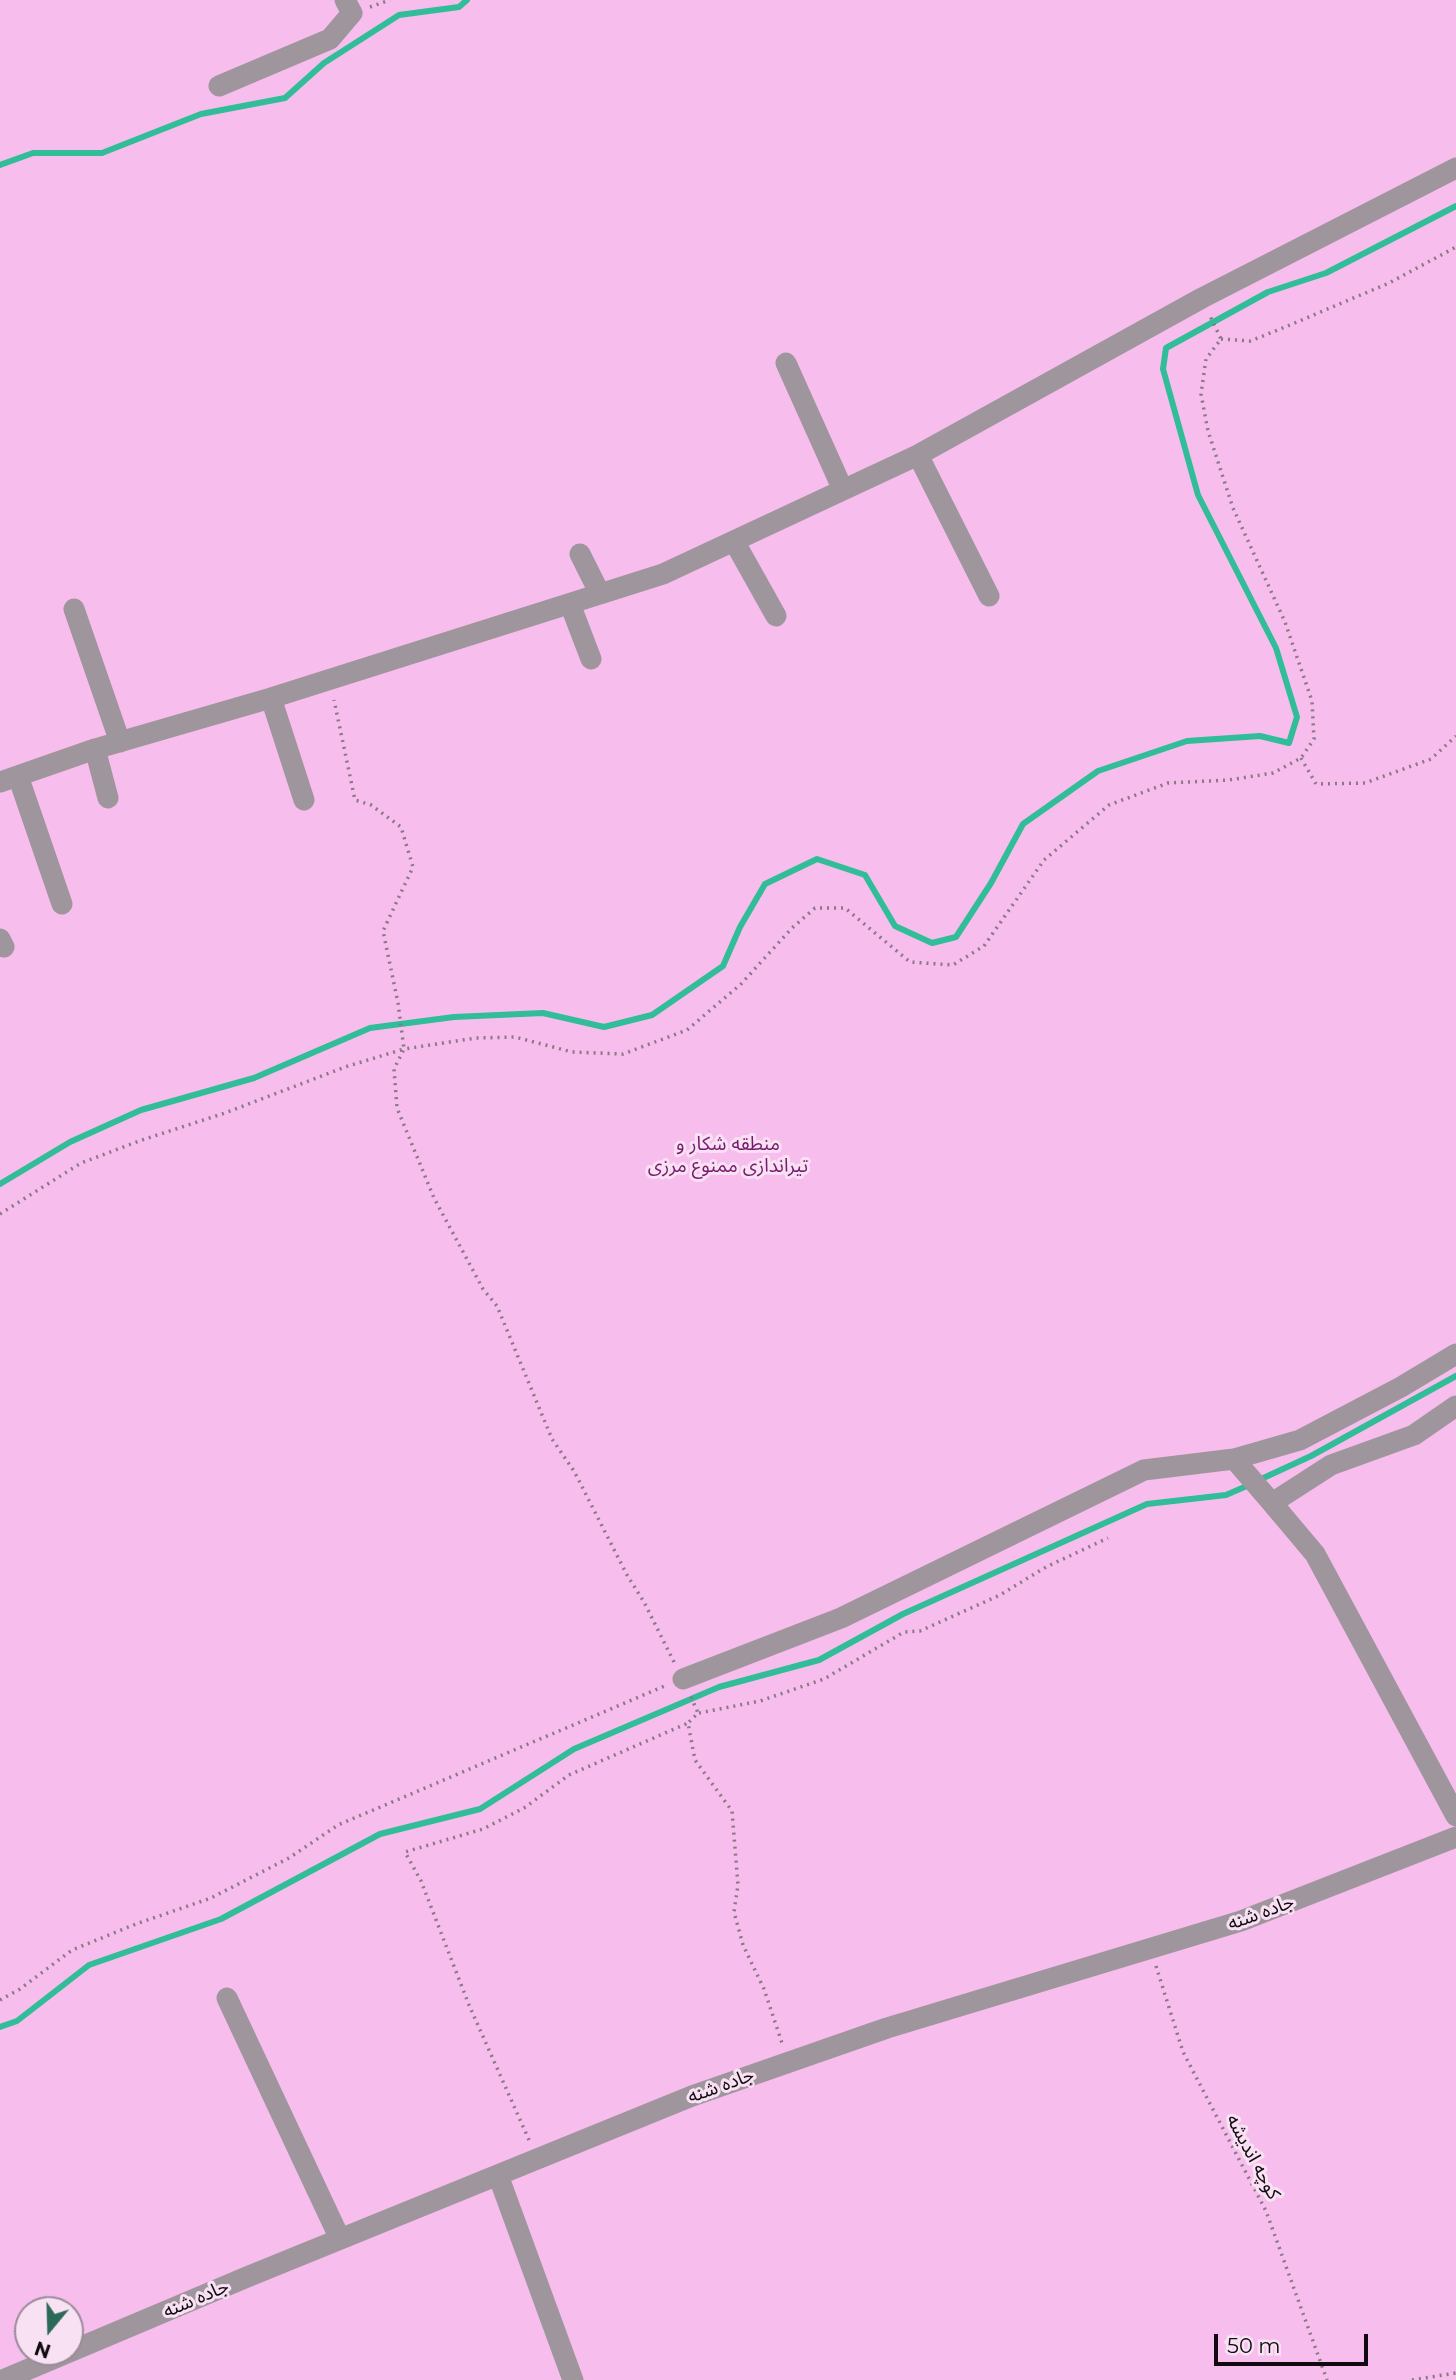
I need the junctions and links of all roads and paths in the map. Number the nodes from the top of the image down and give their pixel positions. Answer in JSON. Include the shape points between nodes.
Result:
{"nodes":[{"id":1,"x":345,"y":0,"type":"edge"},
{"id":2,"x":219,"y":86,"type":"dead end"},
{"id":3,"x":1456,"y":168,"type":"edge"},
{"id":4,"x":1456,"y":247,"type":"edge"},
{"id":5,"x":1208,"y":309,"type":"dead end"},
{"id":6,"x":1221,"y":339,"type":"junction"},
{"id":7,"x":786,"y":363,"type":"dead end"},
{"id":8,"x":918,"y":455,"type":"junction"},
{"id":9,"x":843,"y":490,"type":"junction"},
{"id":10,"x":734,"y":541,"type":"junction"},
{"id":11,"x":580,"y":554,"type":"dead end"},
{"id":12,"x":600,"y":594,"type":"junction"},
{"id":13,"x":989,"y":596,"type":"dead end"},
{"id":14,"x":570,"y":604,"type":"junction"},
{"id":15,"x":74,"y":609,"type":"dead end"},
{"id":16,"x":776,"y":616,"type":"dead end"},
{"id":17,"x":591,"y":659,"type":"dead end"},
{"id":18,"x":331,"y":679,"type":"junction"},
{"id":19,"x":271,"y":698,"type":"junction"},
{"id":20,"x":1456,"y":736,"type":"edge"},
{"id":21,"x":120,"y":742,"type":"junction"},
{"id":22,"x":95,"y":749,"type":"junction"},
{"id":23,"x":1301,"y":758,"type":"junction"},
{"id":24,"x":9,"y":779,"type":"edge"},
{"id":25,"x":108,"y":798,"type":"dead end"},
{"id":26,"x":304,"y":800,"type":"dead end"},
{"id":27,"x":62,"y":904,"type":"dead end"},
{"id":28,"x":404,"y":1049,"type":"junction"},
{"id":29,"x":0,"y":1214,"type":"edge"},
{"id":30,"x":1456,"y":1354,"type":"edge"},
{"id":31,"x":1456,"y":1406,"type":"edge"},
{"id":32,"x":1239,"y":1466,"type":"junction"},
{"id":33,"x":1267,"y":1498,"type":"junction"},
{"id":34,"x":1108,"y":1538,"type":"dead end"},
{"id":35,"x":683,"y":1678,"type":"junction"},
{"id":36,"x":688,"y":1723,"type":"junction"},
{"id":37,"x":1456,"y":1816,"type":"edge"},
{"id":38,"x":1456,"y":1837,"type":"edge"},
{"id":39,"x":1150,"y":1949,"type":"junction"},
{"id":40,"x":227,"y":1998,"type":"dead end"},
{"id":41,"x":0,"y":2000,"type":"edge"},
{"id":42,"x":789,"y":2063,"type":"junction"},
{"id":43,"x":537,"y":2160,"type":"junction"},
{"id":44,"x":498,"y":2175,"type":"junction"},
{"id":45,"x":340,"y":2239,"type":"junction"},
{"id":46,"x":44,"y":2372,"type":"edge"},
{"id":47,"x":1456,"y":2373,"type":"edge"},
{"id":48,"x":3,"y":2380,"type":"edge"},
{"id":49,"x":573,"y":2380,"type":"edge"},
{"id":50,"x":1327,"y":2380,"type":"edge"},
{"id":51,"x":1412,"y":2380,"type":"edge"}],
"edges":[{"from":1,"to":2,"type":"street","via":[[352,13],[330,39]]},
{"from":3,"to":8,"type":"street","via":[[1202,298]]},
{"from":4,"to":6,"type":"path","via":[[1389,283],[1250,341]]},
{"from":5,"to":6,"type":"path"},
{"from":6,"to":23,"type":"path","via":[[1206,359],[1200,394],[1233,508],[1285,622],[1312,701],[1314,739]]},
{"from":7,"to":9,"type":"street"},
{"from":8,"to":9,"type":"street"},
{"from":8,"to":13,"type":"street"},
{"from":9,"to":10,"type":"street"},
{"from":10,"to":12,"type":"street","via":[[663,574]]},
{"from":10,"to":16,"type":"street"},
{"from":11,"to":12,"type":"street"},
{"from":12,"to":14,"type":"street"},
{"from":14,"to":17,"type":"street"},
{"from":14,"to":18,"type":"street"},
{"from":15,"to":21,"type":"street"},
{"from":18,"to":19,"type":"street"},
{"from":18,"to":28,"type":"path","via":[[355,800],[371,805],[401,827],[413,867],[383,931]]},
{"from":19,"to":21,"type":"street"},
{"from":19,"to":26,"type":"street"},
{"from":20,"to":23,"type":"path","via":[[1432,759],[1365,783],[1316,784]]},
{"from":21,"to":22,"type":"street"},
{"from":22,"to":24,"type":"street"},
{"from":22,"to":25,"type":"street"},
{"from":23,"to":28,"type":"path","via":[[1273,773],[1168,783],[1109,805],[1044,860],[984,946],[953,965],[910,962],[845,908],[815,908],[741,984],[687,1030],[623,1054],[572,1052],[515,1037]]},
{"from":24,"to":27,"type":"street"},
{"from":28,"to":29,"type":"path","via":[[81,1163]]},
{"from":28,"to":35,"type":"path","via":[[394,1069],[397,1108],[434,1198],[483,1289],[497,1306],[552,1439],[575,1471]]},
{"from":30,"to":32,"type":"street","via":[[1300,1440]]},
{"from":31,"to":33,"type":"street","via":[[1414,1436],[1331,1465]]},
{"from":32,"to":33,"type":"street"},
{"from":32,"to":35,"type":"street","via":[[1144,1471],[841,1618]]},
{"from":33,"to":37,"type":"street","via":[[1315,1555]]},
{"from":34,"to":36,"type":"path","via":[[1045,1567],[1000,1595],[920,1631],[904,1632],[824,1679],[760,1701],[697,1711]]},
{"from":35,"to":41,"type":"path","via":[[338,1825],[289,1858],[211,1898],[72,1951]]},
{"from":36,"to":42,"type":"path","via":[[695,1760],[732,1811],[738,1885],[734,1912]]},
{"from":36,"to":43,"type":"path","via":[[569,1775],[524,1808],[484,1829],[404,1852],[421,1881]]},
{"from":38,"to":39,"type":"street","name":"جاده شنه","via":[[1241,1922]]},
{"from":39,"to":42,"type":"street","name":"جاده شنه","via":[[887,2028]]},
{"from":39,"to":50,"type":"path","name":"کوچه اندیشه","via":[[1183,2052],[1266,2211]]},
{"from":40,"to":45,"type":"street"},
{"from":42,"to":43,"type":"street","name":"جاده شنه","via":[[692,2096]]},
{"from":43,"to":44,"type":"street","name":"جاده شنه"},
{"from":44,"to":45,"type":"street","name":"جاده شنه"},
{"from":44,"to":49,"type":"street"},
{"from":45,"to":46,"type":"street","name":"جاده شنه"},
{"from":46,"to":48,"type":"street","name":"جاده شنه"},
{"from":47,"to":51,"type":"path"}]}
